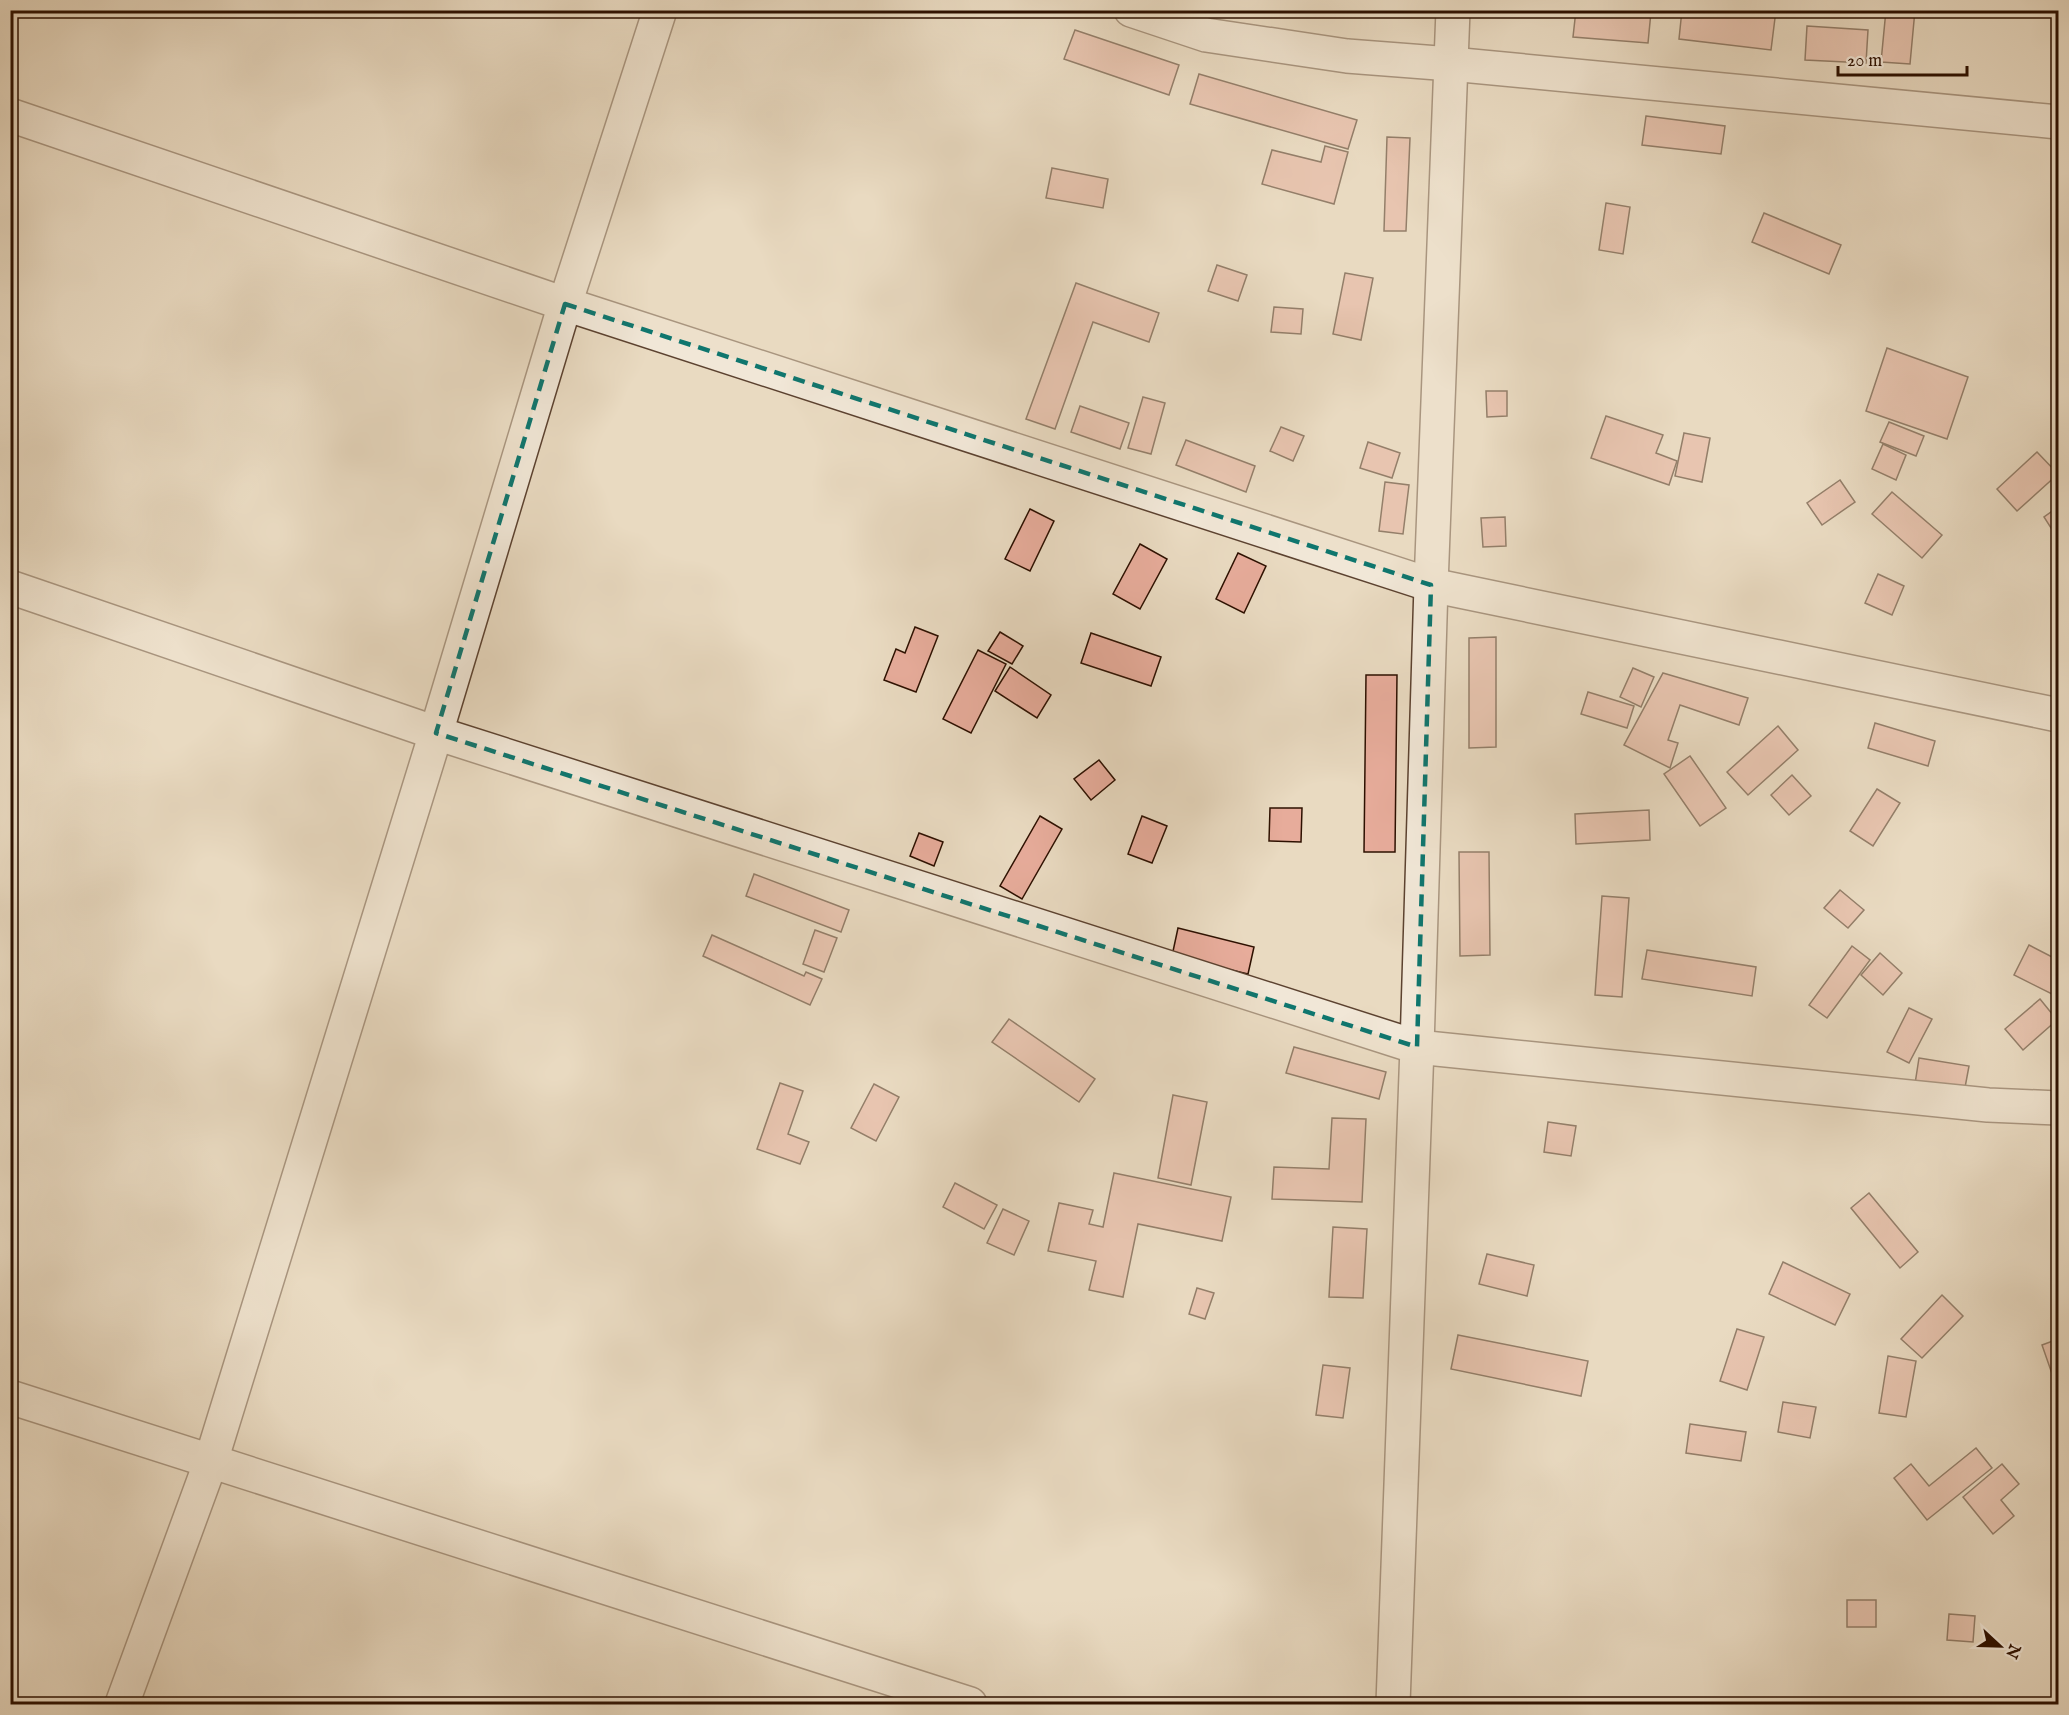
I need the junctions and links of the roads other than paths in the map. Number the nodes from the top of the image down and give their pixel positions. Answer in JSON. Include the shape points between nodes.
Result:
{"nodes":[{"id":1,"x":660,"y":10,"type":"edge"},
{"id":2,"x":1131,"y":10,"type":"edge"},
{"id":3,"x":1453,"y":10,"type":"edge"},
{"id":4,"x":1451,"y":64,"type":"junction"},
{"id":5,"x":10,"y":115,"type":"edge"},
{"id":6,"x":2058,"y":122,"type":"edge"},
{"id":7,"x":565,"y":304,"type":"junction"},
{"id":8,"x":1431,"y":585,"type":"junction"},
{"id":9,"x":10,"y":587,"type":"edge"},
{"id":10,"x":2058,"y":715,"type":"edge"},
{"id":11,"x":436,"y":734,"type":"junction"},
{"id":12,"x":1417,"y":1047,"type":"junction"},
{"id":13,"x":2058,"y":1108,"type":"edge"},
{"id":14,"x":10,"y":1396,"type":"edge"},
{"id":15,"x":211,"y":1461,"type":"junction"},
{"id":16,"x":122,"y":1704,"type":"edge"},
{"id":17,"x":970,"y":1704,"type":"edge"},
{"id":18,"x":1393,"y":1704,"type":"edge"}],
"edges":[{"from":1,"to":7,"type":"street"},
{"from":2,"to":4,"type":"street","via":[[1206,35],[1347,56]]},
{"from":3,"to":4,"type":"street"},
{"from":4,"to":6,"type":"street"},
{"from":4,"to":8,"type":"street"},
{"from":5,"to":7,"type":"street"},
{"from":7,"to":8,"type":"street"},
{"from":7,"to":11,"type":"street"},
{"from":8,"to":10,"type":"street"},
{"from":8,"to":12,"type":"street"},
{"from":9,"to":11,"type":"street"},
{"from":11,"to":12,"type":"street"},
{"from":11,"to":15,"type":"street"},
{"from":12,"to":13,"type":"street","via":[[1988,1105]]},
{"from":12,"to":18,"type":"street"},
{"from":14,"to":15,"type":"street"},
{"from":15,"to":16,"type":"street"},
{"from":15,"to":17,"type":"street"}]}
